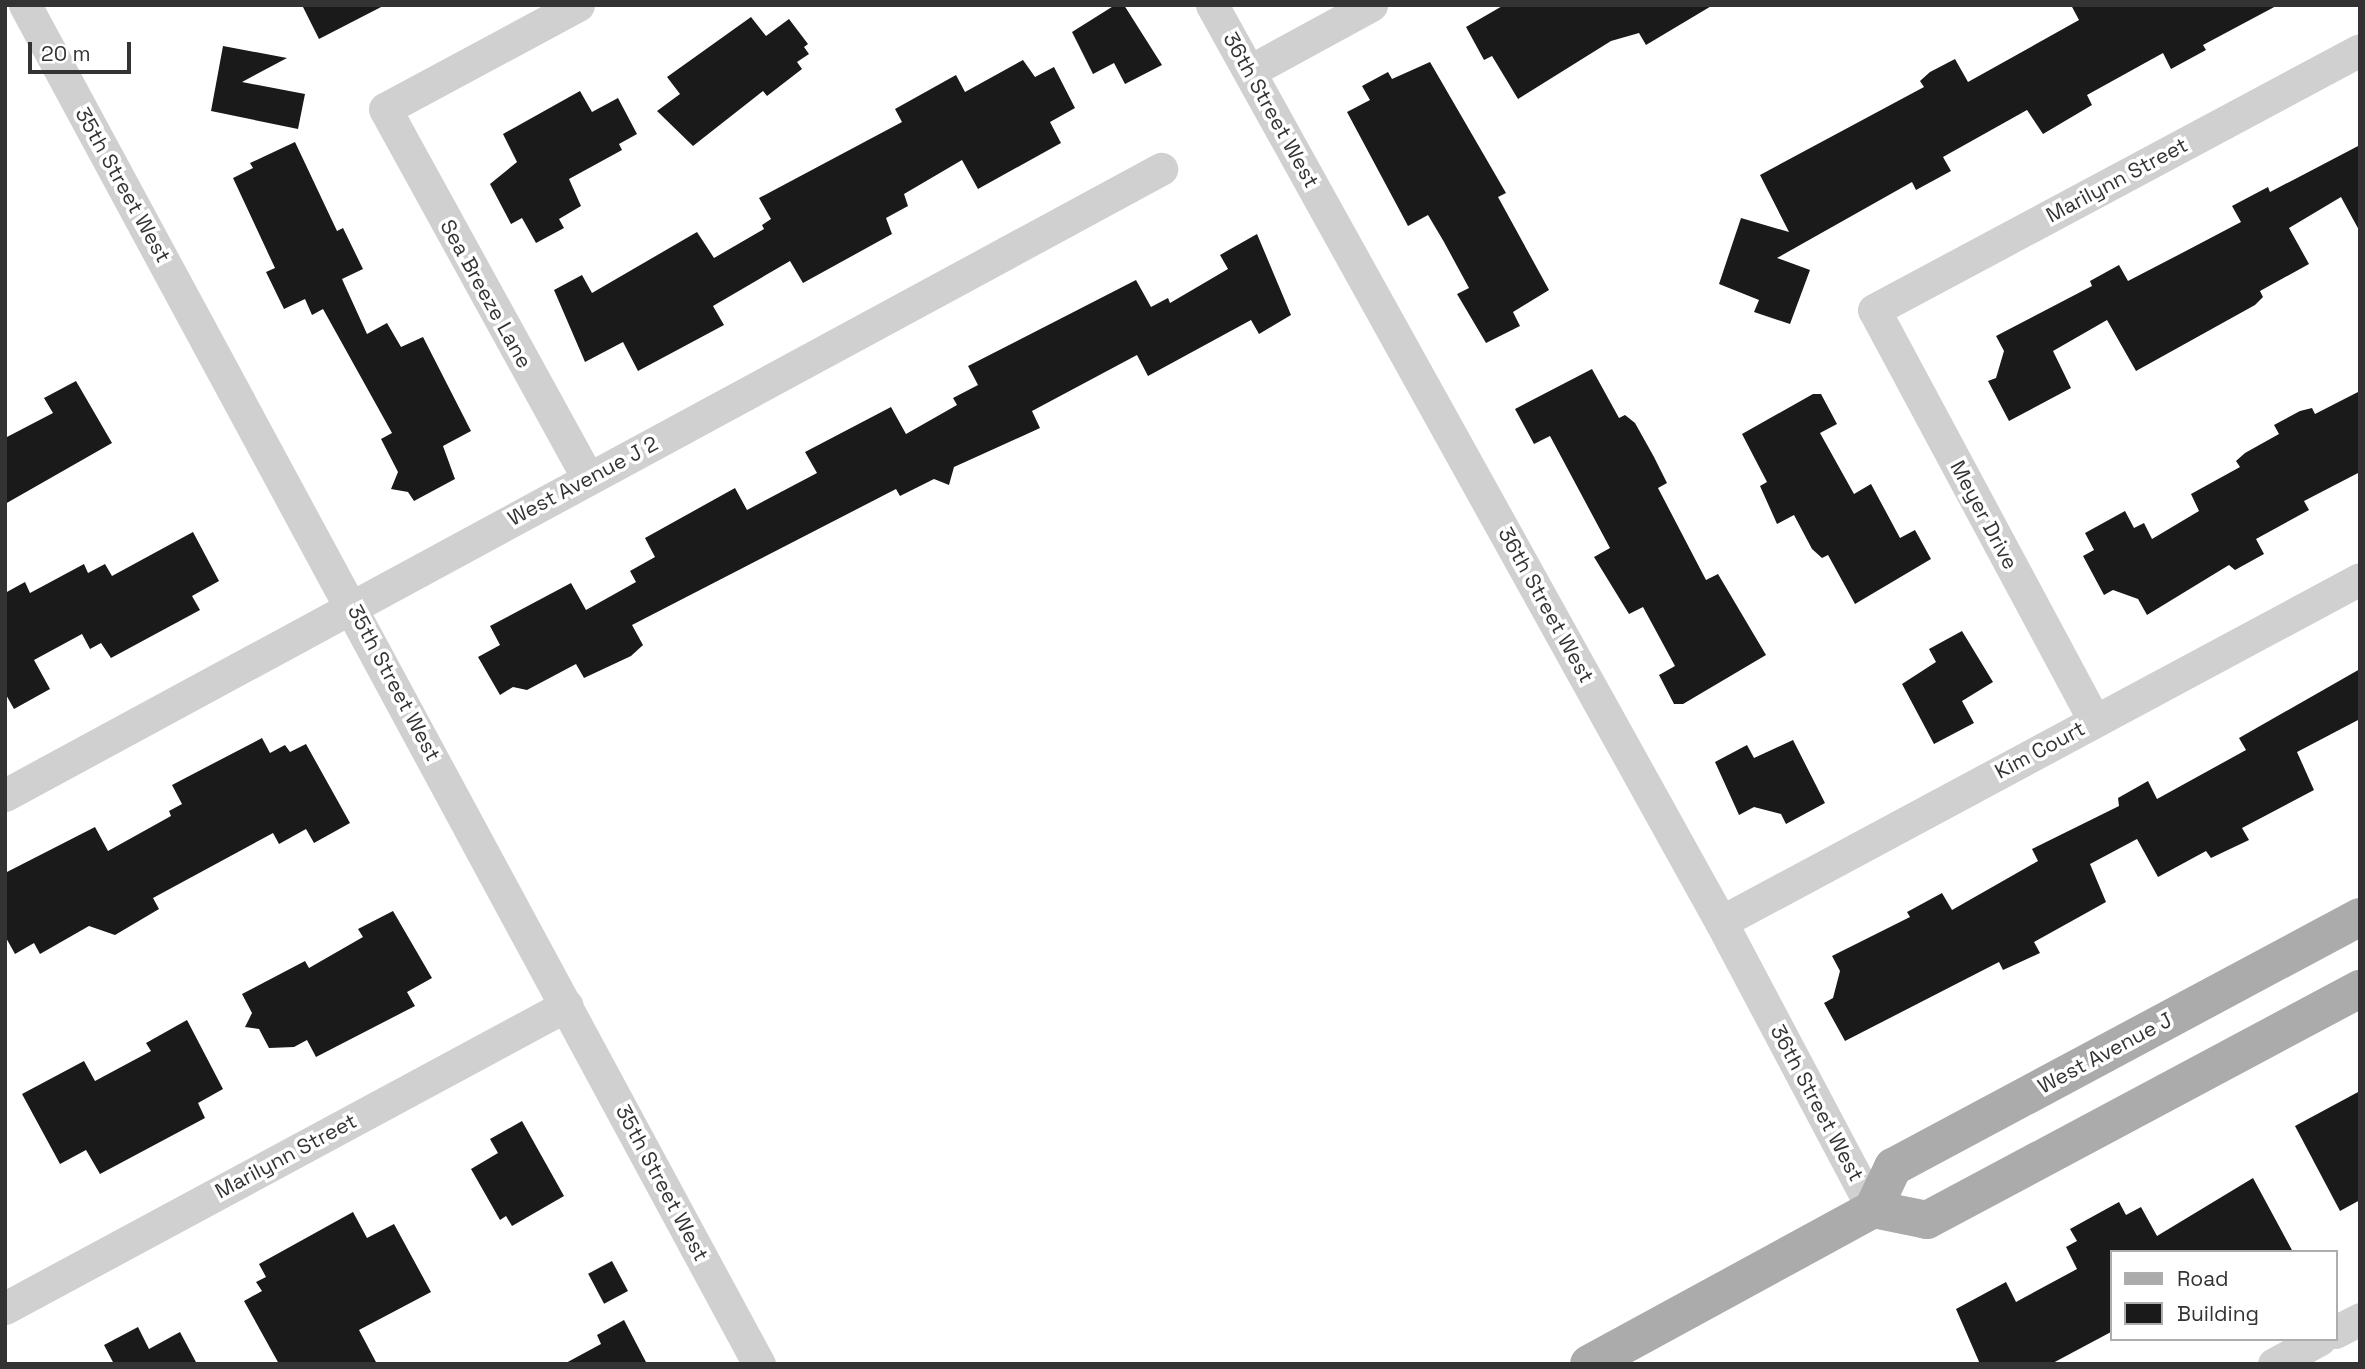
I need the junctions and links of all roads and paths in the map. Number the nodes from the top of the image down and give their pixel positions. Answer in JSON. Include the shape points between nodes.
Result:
{"nodes":[{"id":1,"x":25,"y":5,"type":"edge"},
{"id":2,"x":578,"y":5,"type":"edge"},
{"id":3,"x":1212,"y":5,"type":"edge"},
{"id":4,"x":1371,"y":5,"type":"edge"},
{"id":5,"x":2360,"y":50,"type":"edge"},
{"id":6,"x":1250,"y":71,"type":"junction"},
{"id":7,"x":1161,"y":169,"type":"dead end"},
{"id":8,"x":1874,"y":310,"type":"joint"},
{"id":9,"x":588,"y":478,"type":"junction"},
{"id":10,"x":2360,"y":579,"type":"edge"},
{"id":11,"x":352,"y":605,"type":"junction"},
{"id":12,"x":2094,"y":720,"type":"junction"},
{"id":13,"x":5,"y":795,"type":"edge"},
{"id":14,"x":2360,"y":917,"type":"edge"},
{"id":15,"x":1721,"y":922,"type":"junction"},
{"id":16,"x":2360,"y":989,"type":"edge"},
{"id":17,"x":567,"y":1005,"type":"junction"},
{"id":18,"x":1872,"y":1209,"type":"junction"},
{"id":19,"x":5,"y":1308,"type":"edge"},
{"id":20,"x":2360,"y":1319,"type":"edge"},
{"id":21,"x":2337,"y":1331,"type":"edge"},
{"id":22,"x":2316,"y":1341,"type":"edge"},
{"id":23,"x":759,"y":1364,"type":"edge"},
{"id":24,"x":1589,"y":1364,"type":"edge"},
{"id":25,"x":2274,"y":1364,"type":"edge"}],
"edges":[{"from":1,"to":11,"type":"street","name":"35th Street West"},
{"from":2,"to":9,"type":"street","name":"Sea Breeze Lane","via":[[385,109]]},
{"from":3,"to":6,"type":"street","name":"36th Street West"},
{"from":4,"to":6,"type":"street"},
{"from":5,"to":8,"type":"street","name":"Marilynn Street"},
{"from":6,"to":15,"type":"street","name":"36th Street West"},
{"from":7,"to":9,"type":"street","name":"West Avenue J 2"},
{"from":8,"to":12,"type":"street","name":"Meyer Drive"},
{"from":9,"to":11,"type":"street","name":"West Avenue J 2"},
{"from":10,"to":12,"type":"street","name":"Kim Court"},
{"from":11,"to":13,"type":"street","name":"West Avenue J 2"},
{"from":11,"to":17,"type":"street","name":"35th Street West"},
{"from":12,"to":15,"type":"street","name":"Kim Court"},
{"from":14,"to":18,"type":"main road","name":"West Avenue J","via":[[1893,1167]]},
{"from":15,"to":18,"type":"street","name":"36th Street West"},
{"from":16,"to":18,"type":"main road","via":[[1927,1220]]},
{"from":17,"to":19,"type":"street","name":"Marilynn Street"},
{"from":17,"to":23,"type":"street","name":"35th Street West"},
{"from":18,"to":24,"type":"main road"},
{"from":20,"to":21,"type":"street"},
{"from":22,"to":25,"type":"street"}]}
